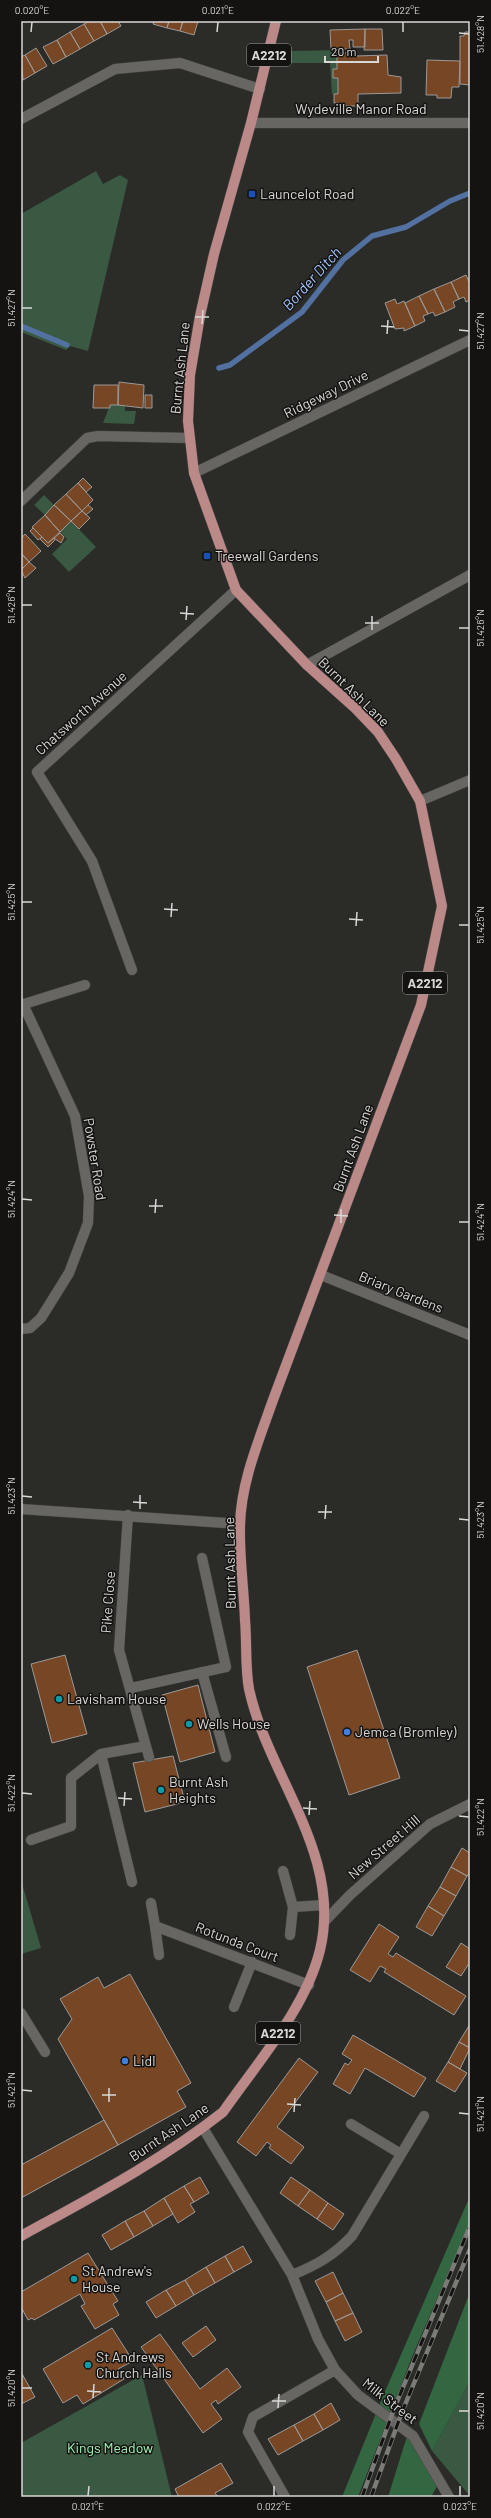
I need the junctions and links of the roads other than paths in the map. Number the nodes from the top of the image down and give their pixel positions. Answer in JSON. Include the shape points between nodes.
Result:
{"nodes":[{"id":1,"x":276,"y":21,"type":"edge"},
{"id":2,"x":260,"y":89,"type":"junction"},
{"id":3,"x":21,"y":119,"type":"edge"},
{"id":4,"x":251,"y":123,"type":"junction"},
{"id":5,"x":470,"y":123,"type":"edge"},
{"id":6,"x":470,"y":340,"type":"edge"},
{"id":7,"x":189,"y":438,"type":"junction"},
{"id":8,"x":194,"y":473,"type":"junction"},
{"id":9,"x":21,"y":501,"type":"edge"},
{"id":10,"x":470,"y":575,"type":"edge"},
{"id":11,"x":236,"y":590,"type":"junction"},
{"id":12,"x":307,"y":665,"type":"junction"},
{"id":13,"x":470,"y":780,"type":"edge"},
{"id":14,"x":420,"y":801,"type":"junction"},
{"id":15,"x":132,"y":970,"type":"dead end"},
{"id":16,"x":85,"y":985,"type":"dead end"},
{"id":17,"x":22,"y":1004,"type":"edge"},
{"id":18,"x":321,"y":1275,"type":"junction"},
{"id":19,"x":21,"y":1329,"type":"edge"},
{"id":20,"x":470,"y":1335,"type":"edge"},
{"id":21,"x":21,"y":1509,"type":"edge"},
{"id":22,"x":128,"y":1515,"type":"junction"},
{"id":23,"x":240,"y":1524,"type":"junction"},
{"id":24,"x":202,"y":1558,"type":"dead end"},
{"id":25,"x":202,"y":1672,"type":"junction"},
{"id":26,"x":131,"y":1688,"type":"junction"},
{"id":27,"x":146,"y":1746,"type":"junction"},
{"id":28,"x":101,"y":1754,"type":"junction"},
{"id":29,"x":226,"y":1757,"type":"dead end"},
{"id":30,"x":149,"y":1758,"type":"dead end"},
{"id":31,"x":470,"y":1804,"type":"edge"},
{"id":32,"x":31,"y":1840,"type":"dead end"},
{"id":33,"x":283,"y":1871,"type":"dead end"},
{"id":34,"x":132,"y":1882,"type":"dead end"},
{"id":35,"x":151,"y":1903,"type":"dead end"},
{"id":36,"x":324,"y":1904,"type":"junction"},
{"id":37,"x":293,"y":1907,"type":"junction"},
{"id":38,"x":324,"y":1922,"type":"junction"},
{"id":39,"x":154,"y":1926,"type":"junction"},
{"id":40,"x":290,"y":1935,"type":"dead end"},
{"id":41,"x":159,"y":1955,"type":"dead end"},
{"id":42,"x":252,"y":1962,"type":"junction"},
{"id":43,"x":309,"y":1985,"type":"junction"},
{"id":44,"x":234,"y":2007,"type":"dead end"},
{"id":45,"x":21,"y":2013,"type":"edge"},
{"id":46,"x":45,"y":2052,"type":"dead end"},
{"id":47,"x":424,"y":2116,"type":"dead end"},
{"id":48,"x":351,"y":2124,"type":"dead end"},
{"id":49,"x":203,"y":2128,"type":"junction"},
{"id":50,"x":401,"y":2154,"type":"junction"},
{"id":51,"x":21,"y":2236,"type":"edge"},
{"id":52,"x":292,"y":2275,"type":"junction"},
{"id":53,"x":335,"y":2370,"type":"junction"},
{"id":54,"x":285,"y":2497,"type":"edge"},
{"id":55,"x":449,"y":2497,"type":"edge"}],
"edges":[{"from":1,"to":2,"type":"main road","number":"A2212"},
{"from":2,"to":3,"type":"street","via":[[180,63],[115,69]]},
{"from":2,"to":4,"type":"main road","name":"Burnt Ash Lane","number":"A2212"},
{"from":4,"to":5,"type":"street","name":"Wydeville Manor Road"},
{"from":4,"to":7,"type":"main road","name":"Burnt Ash Lane","number":"A2212","via":[[214,254],[200,316],[190,375]]},
{"from":6,"to":8,"type":"street","name":"Ridgeway Drive"},
{"from":7,"to":8,"type":"main road","name":"Burnt Ash Lane","number":"A2212"},
{"from":7,"to":9,"type":"street","via":[[87,438]]},
{"from":8,"to":11,"type":"main road","name":"Burnt Ash Lane","number":"A2212"},
{"from":10,"to":12,"type":"street"},
{"from":11,"to":12,"type":"main road","name":"Burnt Ash Lane","number":"A2212"},
{"from":11,"to":15,"type":"street","name":"Chatsworth Avenue","via":[[37,772],[92,861]]},
{"from":12,"to":14,"type":"main road","name":"Burnt Ash Lane","number":"A2212","via":[[378,732]]},
{"from":13,"to":14,"type":"street"},
{"from":14,"to":18,"type":"main road","name":"Burnt Ash Lane","number":"A2212","via":[[442,906],[421,1005]]},
{"from":16,"to":17,"type":"street","name":"Powster Road"},
{"from":17,"to":19,"type":"street","name":"Powster Road","via":[[75,1116],[89,1196],[88,1223],[68,1273],[42,1318],[30,1328]]},
{"from":18,"to":20,"type":"street","name":"Briary Gardens"},
{"from":18,"to":23,"type":"main road","name":"Burnt Ash Lane","number":"A2212","via":[[250,1466]]},
{"from":21,"to":22,"type":"street"},
{"from":22,"to":23,"type":"street"},
{"from":22,"to":26,"type":"street","name":"Pike Close","via":[[119,1650]]},
{"from":23,"to":36,"type":"main road","name":"Burnt Ash Lane","number":"A2212","via":[[249,1688],[268,1747],[278,1764],[318,1859]]},
{"from":24,"to":25,"type":"street","via":[[226,1667]]},
{"from":25,"to":26,"type":"street"},
{"from":25,"to":29,"type":"street"},
{"from":26,"to":27,"type":"street","name":"Pike Close"},
{"from":27,"to":28,"type":"street"},
{"from":27,"to":30,"type":"street","name":"Pike Close"},
{"from":28,"to":32,"type":"street","via":[[71,1778],[71,1826]]},
{"from":28,"to":34,"type":"street"},
{"from":31,"to":38,"type":"street","name":"New Street Hill","via":[[430,1824],[350,1895]]},
{"from":33,"to":37,"type":"street","name":"Rotunda Court"},
{"from":35,"to":39,"type":"street"},
{"from":36,"to":37,"type":"street"},
{"from":36,"to":38,"type":"main road","name":"Burnt Ash Lane","number":"A2212"},
{"from":37,"to":40,"type":"street","name":"Rotunda Court"},
{"from":38,"to":43,"type":"main road","name":"Burnt Ash Lane","number":"A2212","via":[[320,1949]]},
{"from":39,"to":41,"type":"street"},
{"from":39,"to":42,"type":"street","name":"Rotunda Court"},
{"from":42,"to":43,"type":"street","name":"Rotunda Court"},
{"from":42,"to":44,"type":"street"},
{"from":43,"to":49,"type":"main road","name":"Burnt Ash Lane","number":"A2212","via":[[223,2112]]},
{"from":45,"to":46,"type":"street"},
{"from":47,"to":50,"type":"street"},
{"from":48,"to":50,"type":"street"},
{"from":49,"to":51,"type":"main road","name":"Burnt Ash Lane","number":"A2212","via":[[114,2184]]},
{"from":49,"to":52,"type":"street","name":"Milk Street"},
{"from":50,"to":52,"type":"street","via":[[352,2236],[337,2252],[319,2264]]},
{"from":52,"to":53,"type":"street","name":"Milk Street","via":[[318,2339]]},
{"from":53,"to":54,"type":"street","via":[[253,2417],[248,2432]]},
{"from":53,"to":55,"type":"street","name":"Milk Street","via":[[358,2395],[413,2436]]}]}
